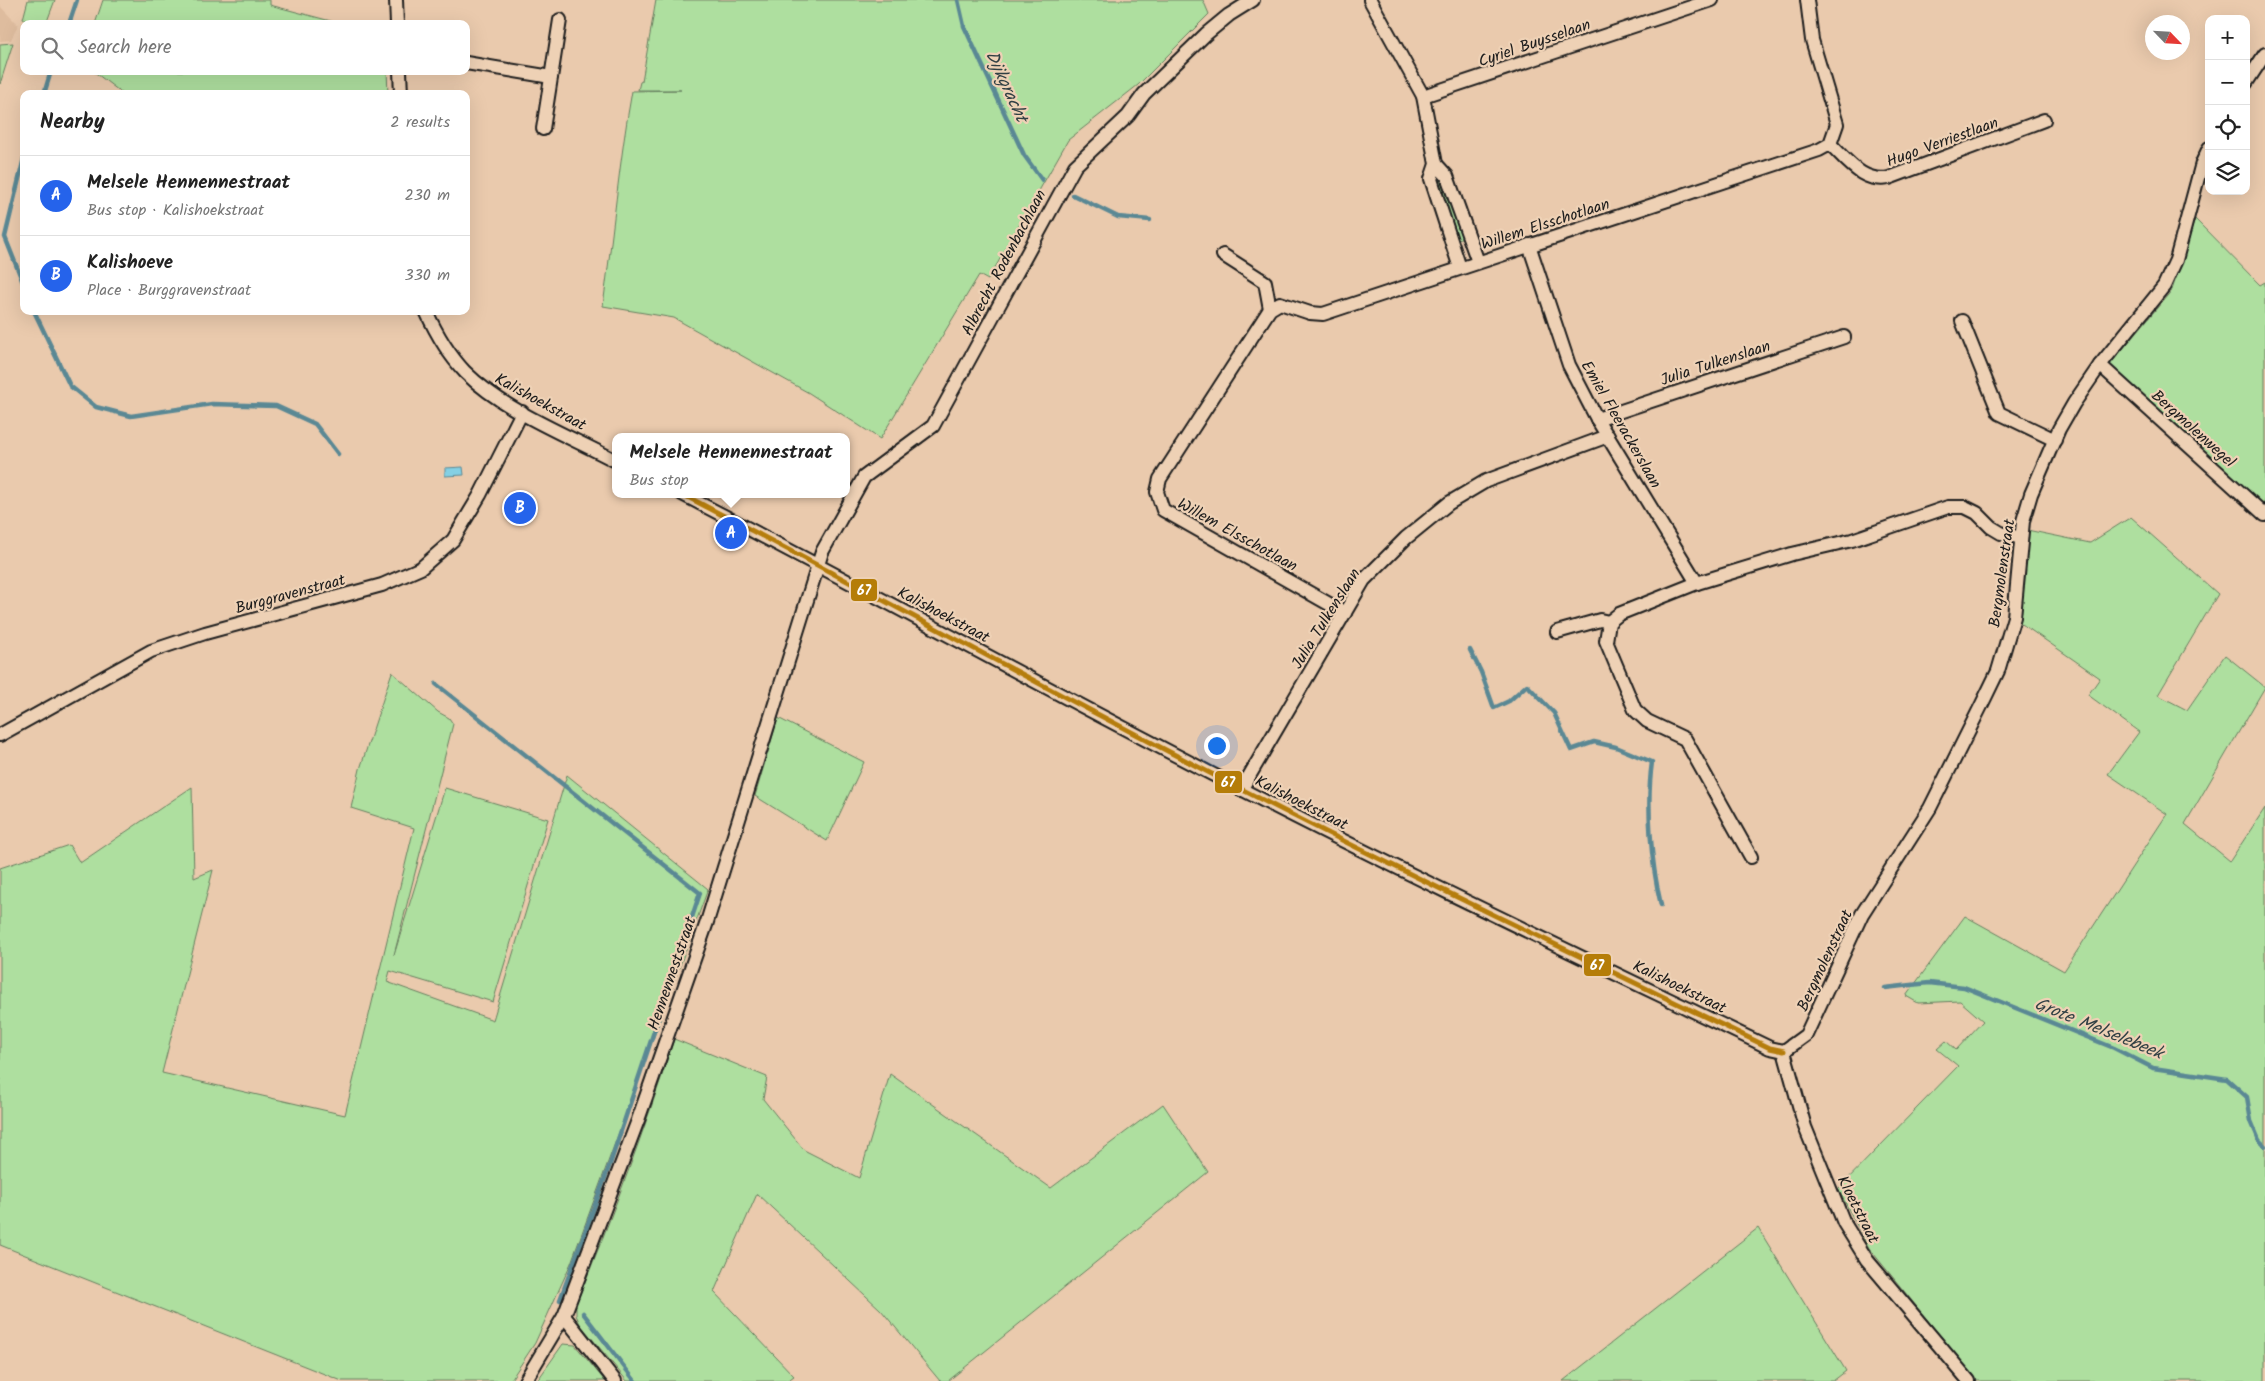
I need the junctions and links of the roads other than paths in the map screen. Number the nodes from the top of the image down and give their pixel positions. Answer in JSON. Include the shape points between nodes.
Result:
{"nodes":[{"id":1,"x":396,"y":0,"type":"edge"},
{"id":2,"x":1253,"y":0,"type":"edge"},
{"id":3,"x":1370,"y":0,"type":"edge"},
{"id":4,"x":1712,"y":0,"type":"edge"},
{"id":5,"x":1807,"y":0,"type":"edge"},
{"id":6,"x":397,"y":20,"type":"edge"},
{"id":7,"x":560,"y":20,"type":"dead end"},
{"id":8,"x":2265,"y":54,"type":"edge"},
{"id":9,"x":470,"y":64,"type":"edge"},
{"id":10,"x":400,"y":75,"type":"edge"},
{"id":11,"x":551,"y":76,"type":"junction"},
{"id":12,"x":2250,"y":77,"type":"edge"},
{"id":13,"x":401,"y":90,"type":"edge"},
{"id":14,"x":1423,"y":96,"type":"junction"},
{"id":15,"x":2044,"y":120,"type":"dead end"},
{"id":16,"x":543,"y":129,"type":"dead end"},
{"id":17,"x":1830,"y":144,"type":"junction"},
{"id":18,"x":2208,"y":150,"type":"edge"},
{"id":19,"x":1436,"y":164,"type":"junction"},
{"id":20,"x":1529,"y":245,"type":"junction"},
{"id":21,"x":1223,"y":255,"type":"dead end"},
{"id":22,"x":1478,"y":262,"type":"junction"},
{"id":23,"x":1460,"y":268,"type":"junction"},
{"id":24,"x":1270,"y":309,"type":"junction"},
{"id":25,"x":428,"y":315,"type":"edge"},
{"id":26,"x":1962,"y":321,"type":"dead end"},
{"id":27,"x":1844,"y":337,"type":"dead end"},
{"id":28,"x":2100,"y":365,"type":"junction"},
{"id":29,"x":522,"y":412,"type":"junction"},
{"id":30,"x":1597,"y":418,"type":"junction"},
{"id":31,"x":1608,"y":436,"type":"junction"},
{"id":32,"x":2055,"y":440,"type":"junction"},
{"id":33,"x":612,"y":458,"type":"edge"},
{"id":34,"x":690,"y":498,"type":"edge"},
{"id":35,"x":2265,"y":515,"type":"edge"},
{"id":36,"x":2021,"y":538,"type":"junction"},
{"id":37,"x":818,"y":565,"type":"junction"},
{"id":38,"x":1697,"y":583,"type":"junction"},
{"id":39,"x":1345,"y":612,"type":"junction"},
{"id":40,"x":1609,"y":622,"type":"junction"},
{"id":41,"x":1557,"y":632,"type":"dead end"},
{"id":42,"x":0,"y":735,"type":"edge"},
{"id":43,"x":1241,"y":790,"type":"junction"},
{"id":44,"x":1750,"y":857,"type":"dead end"},
{"id":45,"x":1784,"y":1052,"type":"junction"},
{"id":46,"x":564,"y":1316,"type":"junction"},
{"id":47,"x":525,"y":1381,"type":"edge"},
{"id":48,"x":615,"y":1381,"type":"edge"},
{"id":49,"x":1969,"y":1381,"type":"edge"}],
"edges":[{"from":1,"to":6,"type":"street"},
{"from":2,"to":37,"type":"street","name":"Albrecht Rodenbachlaan","via":[[1206,34],[1075,166],[933,426],[864,477]]},
{"from":3,"to":14,"type":"street"},
{"from":4,"to":14,"type":"street","name":"Cyriel Buysselaan"},
{"from":5,"to":17,"type":"street","via":[[1812,40],[1837,124]]},
{"from":7,"to":11,"type":"street"},
{"from":8,"to":12,"type":"street"},
{"from":9,"to":11,"type":"street"},
{"from":10,"to":13,"type":"street"},
{"from":11,"to":16,"type":"street"},
{"from":14,"to":19,"type":"street"},
{"from":15,"to":17,"type":"street","name":"Hugo Verriestlaan","via":[[1879,180],[1863,175]]},
{"from":17,"to":20,"type":"street","name":"Willem Elsschotlaan"},
{"from":18,"to":28,"type":"street","name":"Bergmolenstraat","via":[[2176,260],[2164,286]]},
{"from":19,"to":22,"type":"street","via":[[1447,176]]},
{"from":19,"to":23,"type":"street","via":[[1431,180]]},
{"from":20,"to":22,"type":"street","name":"Willem Elsschotlaan"},
{"from":20,"to":30,"type":"street","name":"Emiel Fleerackerslaan","via":[[1569,365]]},
{"from":21,"to":24,"type":"street","via":[[1265,282]]},
{"from":22,"to":23,"type":"street","name":"Willem Elsschotlaan"},
{"from":23,"to":24,"type":"street","name":"Willem Elsschotlaan","via":[[1323,314],[1280,304]]},
{"from":24,"to":39,"type":"street","name":"Willem Elsschotlaan","via":[[1160,479],[1157,492],[1163,510]]},
{"from":25,"to":29,"type":"street","name":"Kalishoekstraat","via":[[438,337],[464,371],[487,391]]},
{"from":26,"to":32,"type":"street","via":[[1999,413]]},
{"from":27,"to":30,"type":"street","name":"Julia Tulkenslaan"},
{"from":28,"to":32,"type":"street","name":"Bergmolenstraat","via":[[2074,403]]},
{"from":28,"to":35,"type":"street","name":"Bergmolenwegel"},
{"from":29,"to":33,"type":"street","name":"Kalishoekstraat"},
{"from":29,"to":42,"type":"street","name":"Burggravenstraat","via":[[454,540],[421,568],[382,585],[151,651]]},
{"from":30,"to":31,"type":"street","name":"Emiel Fleerackerslaan"},
{"from":31,"to":38,"type":"street","name":"Emiel Fleerackerslaan"},
{"from":31,"to":39,"type":"street","name":"Julia Tulkenslaan","via":[[1486,482],[1449,503],[1406,538],[1364,580]]},
{"from":32,"to":36,"type":"street","name":"Bergmolenstraat","via":[[2031,494]]},
{"from":34,"to":37,"type":"street","name":"Kalishoekstraat"},
{"from":36,"to":38,"type":"street","via":[[2001,533],[1965,507],[1948,507],[1852,540],[1792,554]]},
{"from":36,"to":45,"type":"street","name":"Bergmolenstraat","via":[[2014,616],[1998,671],[1930,808],[1851,936],[1806,1035]]},
{"from":37,"to":43,"type":"street","name":"Kalishoekstraat"},
{"from":37,"to":46,"type":"street","name":"Hennenneststraat","via":[[707,922],[638,1120]]},
{"from":38,"to":40,"type":"street","via":[[1619,614]]},
{"from":39,"to":43,"type":"street","name":"Julia Tulkenslaan"},
{"from":40,"to":41,"type":"street","via":[[1600,620]]},
{"from":40,"to":44,"type":"street","via":[[1606,641],[1635,710],[1647,722],[1685,739]]},
{"from":43,"to":45,"type":"street","name":"Kalishoekstraat"},
{"from":45,"to":49,"type":"street","name":"Kloetstraat","via":[[1805,1127],[1844,1223],[1867,1260]]},
{"from":46,"to":47,"type":"street","name":"Hennenneststraat"},
{"from":46,"to":48,"type":"street"}]}
